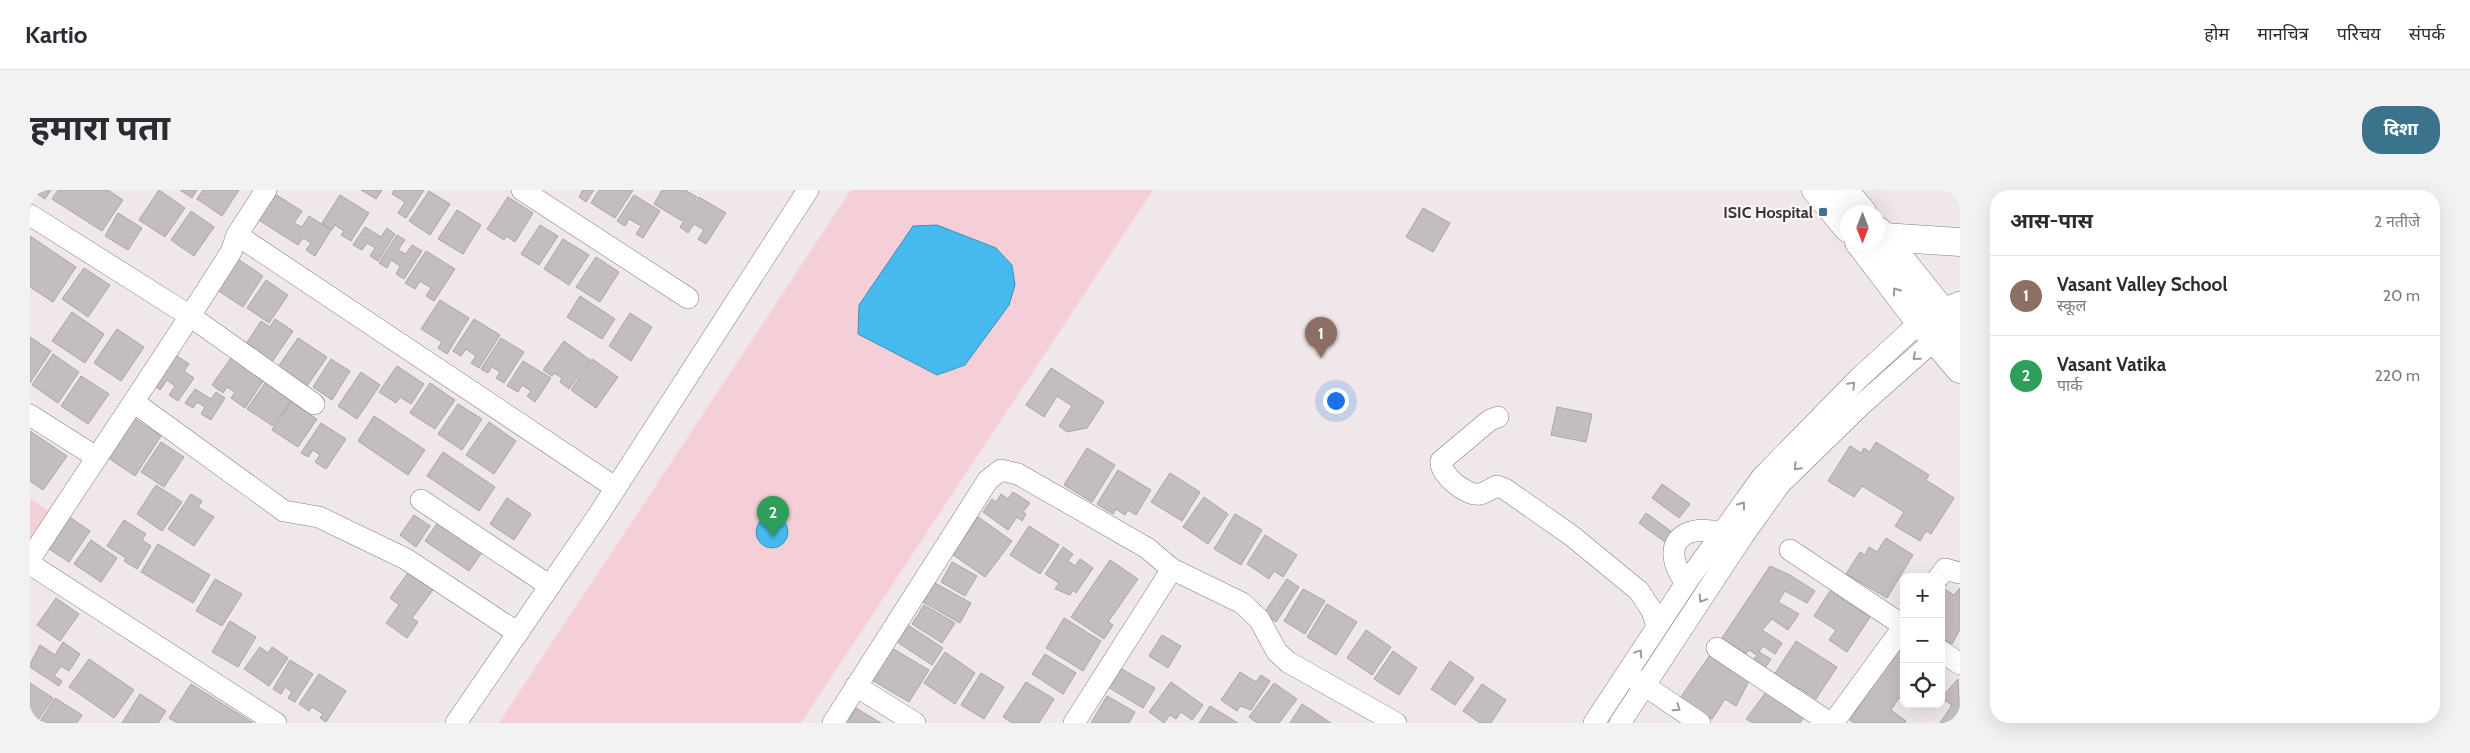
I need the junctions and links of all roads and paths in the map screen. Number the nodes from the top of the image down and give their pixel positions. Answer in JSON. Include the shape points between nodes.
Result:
{"nodes":[{"id":1,"x":266,"y":190,"type":"edge"},
{"id":2,"x":522,"y":190,"type":"edge"},
{"id":3,"x":808,"y":190,"type":"edge"},
{"id":4,"x":1816,"y":190,"type":"edge"},
{"id":5,"x":1843,"y":190,"type":"edge"},
{"id":6,"x":1856,"y":205,"type":"edge"},
{"id":7,"x":30,"y":215,"type":"edge"},
{"id":8,"x":1840,"y":218,"type":"edge"},
{"id":9,"x":238,"y":234,"type":"junction"},
{"id":10,"x":1885,"y":238,"type":"edge"},
{"id":11,"x":1960,"y":242,"type":"edge"},
{"id":12,"x":1884,"y":250,"type":"edge"},
{"id":13,"x":688,"y":298,"type":"dead end"},
{"id":14,"x":190,"y":316,"type":"junction"},
{"id":15,"x":1947,"y":321,"type":"edge"},
{"id":16,"x":1960,"y":369,"type":"edge"},
{"id":17,"x":135,"y":403,"type":"junction"},
{"id":18,"x":314,"y":404,"type":"dead end"},
{"id":19,"x":30,"y":415,"type":"edge"},
{"id":20,"x":1498,"y":417,"type":"dead end"},
{"id":21,"x":96,"y":457,"type":"junction"},
{"id":22,"x":616,"y":488,"type":"junction"},
{"id":23,"x":421,"y":500,"type":"dead end"},
{"id":24,"x":1721,"y":533,"type":"junction"},
{"id":25,"x":1790,"y":550,"type":"dead end"},
{"id":26,"x":30,"y":559,"type":"edge"},
{"id":27,"x":30,"y":564,"type":"edge"},
{"id":28,"x":1172,"y":569,"type":"junction"},
{"id":29,"x":1942,"y":573,"type":"edge"},
{"id":30,"x":1960,"y":574,"type":"edge"},
{"id":31,"x":1686,"y":583,"type":"junction"},
{"id":32,"x":550,"y":586,"type":"junction"},
{"id":33,"x":1900,"y":623,"type":"edge"},
{"id":34,"x":1657,"y":626,"type":"junction"},
{"id":35,"x":1900,"y":631,"type":"edge"},
{"id":36,"x":518,"y":633,"type":"junction"},
{"id":37,"x":1717,"y":648,"type":"dead end"},
{"id":38,"x":1945,"y":654,"type":"edge"},
{"id":39,"x":1960,"y":664,"type":"edge"},
{"id":40,"x":1626,"y":673,"type":"junction"},
{"id":41,"x":1644,"y":685,"type":"junction"},
{"id":42,"x":856,"y":686,"type":"junction"},
{"id":43,"x":276,"y":723,"type":"edge"},
{"id":44,"x":456,"y":723,"type":"edge"},
{"id":45,"x":834,"y":723,"type":"edge"},
{"id":46,"x":915,"y":723,"type":"edge"},
{"id":47,"x":1074,"y":723,"type":"edge"},
{"id":48,"x":1396,"y":723,"type":"edge"},
{"id":49,"x":1594,"y":723,"type":"edge"},
{"id":50,"x":1620,"y":723,"type":"edge"},
{"id":51,"x":1700,"y":723,"type":"edge"},
{"id":52,"x":1832,"y":723,"type":"edge"}],
"edges":[{"from":1,"to":9,"type":"street"},
{"from":2,"to":13,"type":"street"},
{"from":3,"to":22,"type":"street"},
{"from":4,"to":8,"type":"main road"},
{"from":5,"to":6,"type":"main road"},
{"from":7,"to":14,"type":"street"},
{"from":9,"to":14,"type":"street","via":[[231,252]]},
{"from":9,"to":22,"type":"street"},
{"from":10,"to":11,"type":"main road"},
{"from":12,"to":15,"type":"main road"},
{"from":14,"to":17,"type":"street"},
{"from":14,"to":18,"type":"street"},
{"from":15,"to":16,"type":"main road"},
{"from":24,"to":15,"type":"street","one_way":true,"via":[[1762,477],[1858,379]]},
{"from":15,"to":41,"type":"street","one_way":true,"via":[[1780,484]]},
{"from":17,"to":21,"type":"street"},
{"from":17,"to":36,"type":"street","via":[[284,511],[319,517],[406,559]]},
{"from":19,"to":21,"type":"street"},
{"from":20,"to":34,"type":"street","via":[[1451,451],[1442,461],[1444,472],[1472,494],[1481,494],[1497,486],[1505,489],[1572,536],[1639,591]]},
{"from":21,"to":26,"type":"street"},
{"from":22,"to":32,"type":"street"},
{"from":23,"to":32,"type":"street"},
{"from":24,"to":31,"type":"street"},
{"from":24,"to":31,"type":"street","via":[[1697,530],[1678,540],[1672,554],[1674,564]]},
{"from":25,"to":33,"type":"street"},
{"from":27,"to":43,"type":"street"},
{"from":28,"to":42,"type":"street","via":[[1114,528],[1018,474],[1001,470],[988,480]]},
{"from":28,"to":47,"type":"street"},
{"from":28,"to":48,"type":"street","via":[[1242,603],[1259,619],[1277,652],[1288,662]]},
{"from":29,"to":30,"type":"street","via":[[1945,569]]},
{"from":31,"to":34,"type":"street"},
{"from":32,"to":36,"type":"street"},
{"from":40,"to":34,"type":"street","one_way":true},
{"from":35,"to":52,"type":"street"},
{"from":36,"to":44,"type":"street"},
{"from":37,"to":52,"type":"street"},
{"from":38,"to":39,"type":"street"},
{"from":40,"to":41,"type":"street"},
{"from":40,"to":49,"type":"street"},
{"from":41,"to":50,"type":"street"},
{"from":41,"to":51,"type":"street","one_way":true},
{"from":42,"to":45,"type":"street"},
{"from":42,"to":46,"type":"street"}]}
